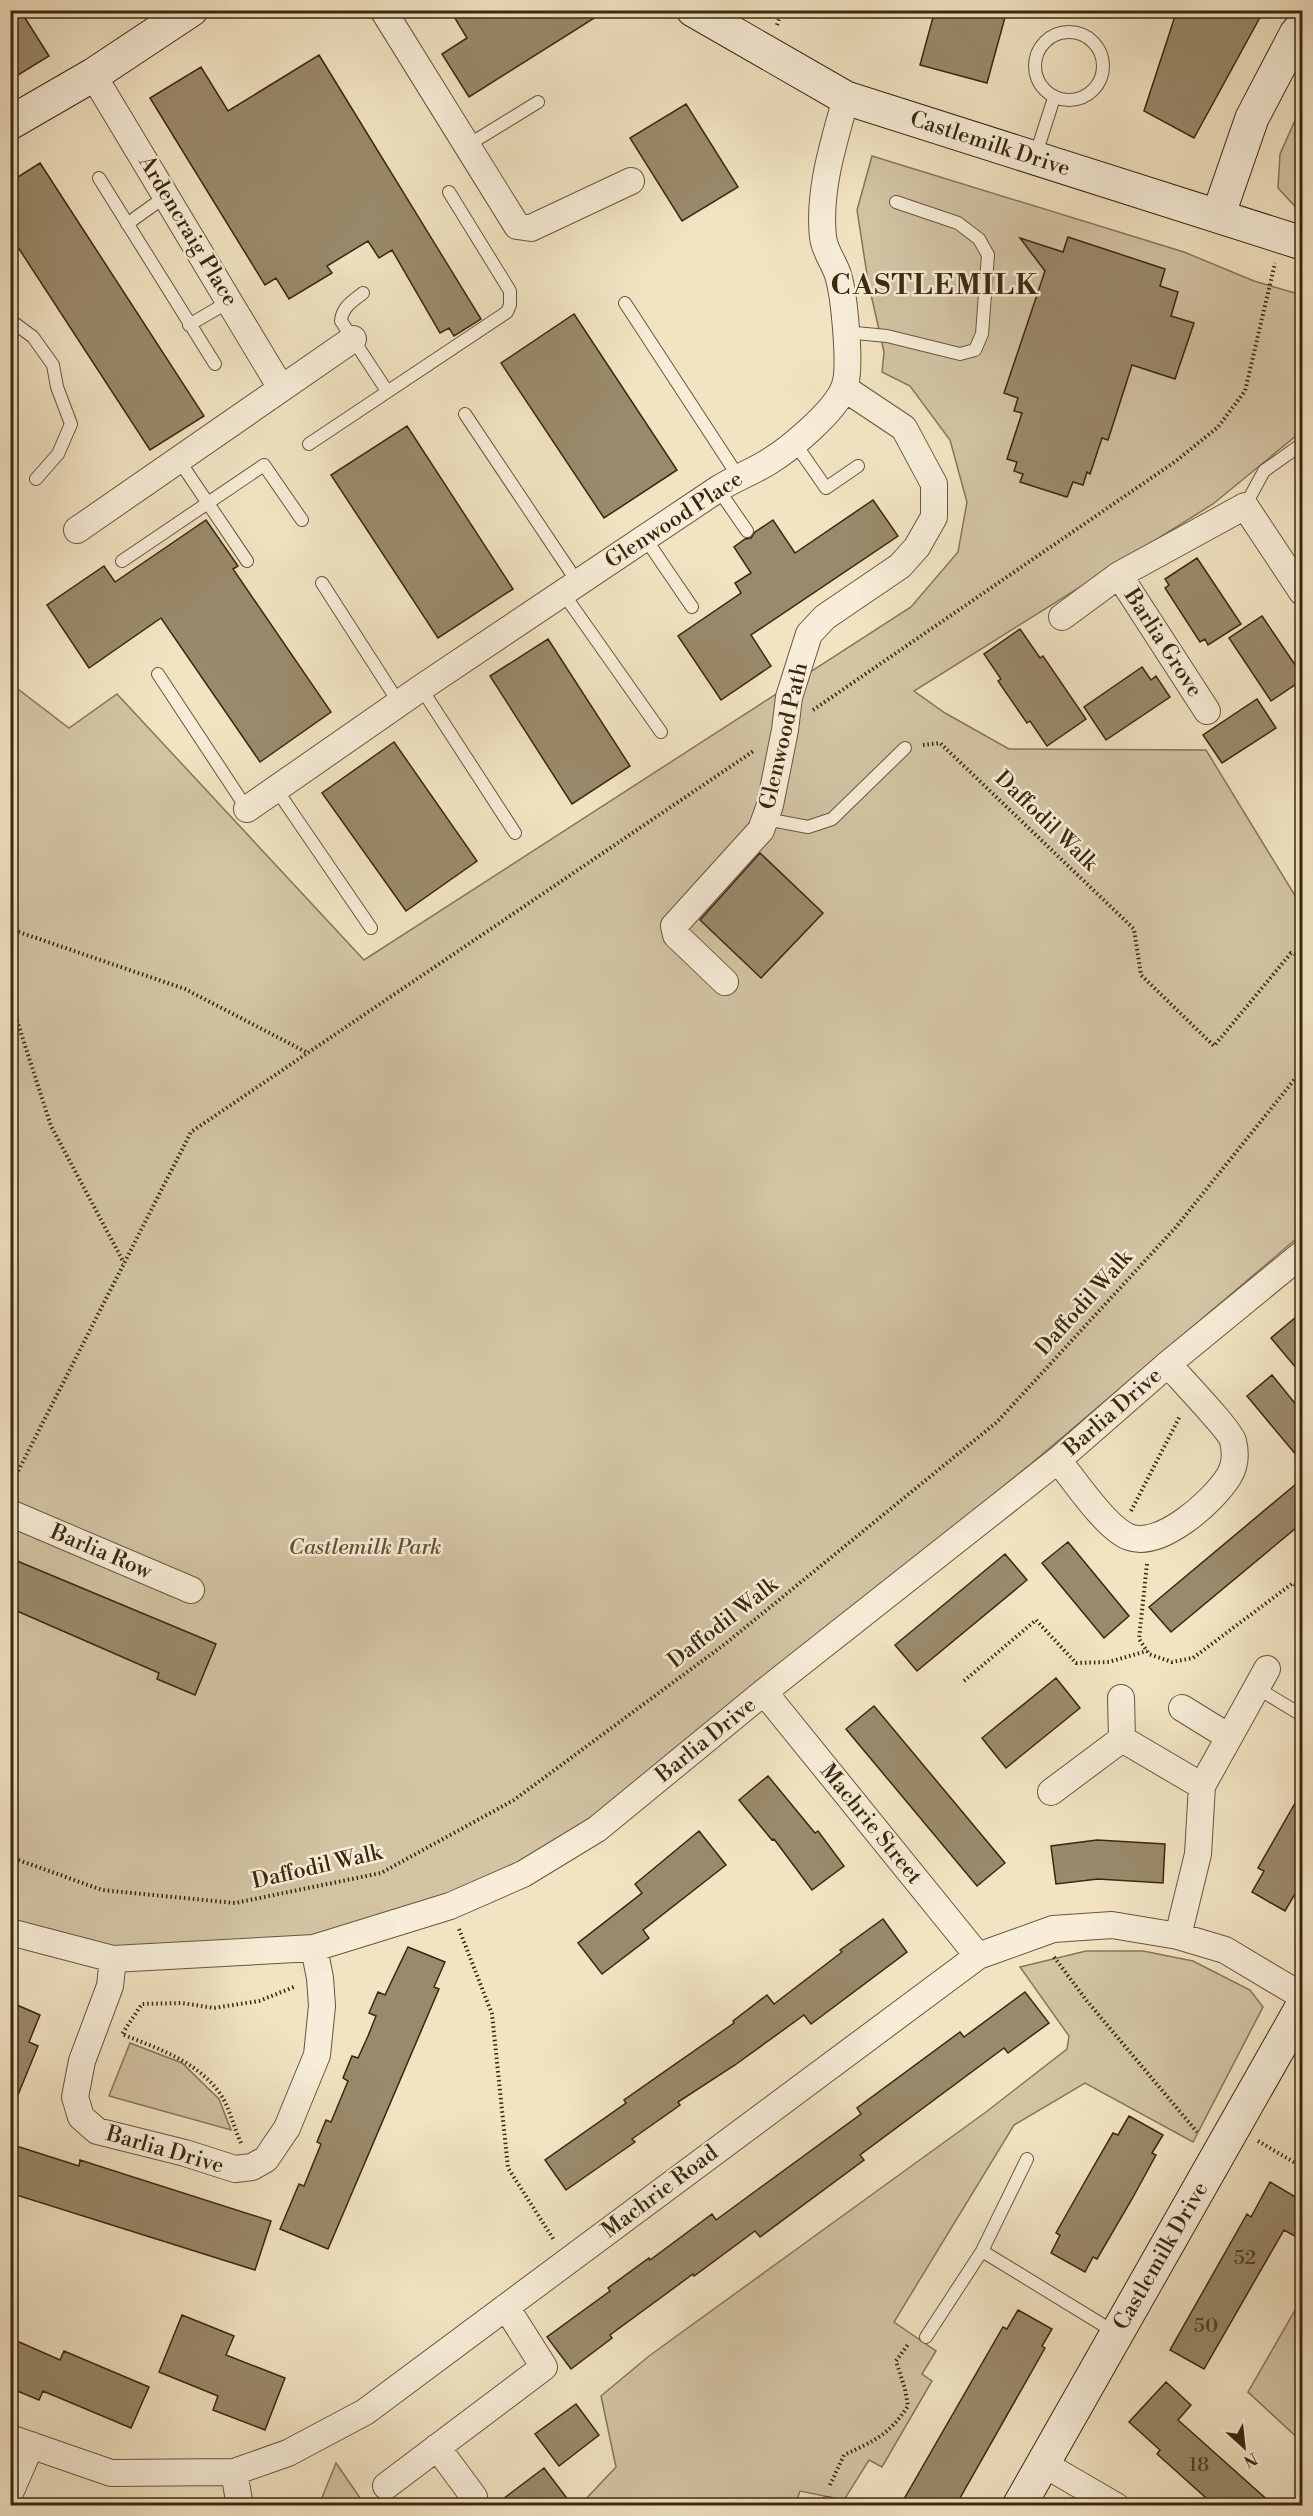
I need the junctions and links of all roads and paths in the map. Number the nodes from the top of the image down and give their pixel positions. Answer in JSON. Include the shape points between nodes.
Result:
{"nodes":[{"id":1,"x":190,"y":10,"type":"edge"},
{"id":2,"x":383,"y":10,"type":"edge"},
{"id":3,"x":693,"y":10,"type":"edge"},
{"id":4,"x":1284,"y":10,"type":"edge"},
{"id":5,"x":1302,"y":18,"type":"edge"},
{"id":6,"x":1302,"y":27,"type":"edge"},
{"id":7,"x":93,"y":75,"type":"junction"},
{"id":8,"x":846,"y":98,"type":"junction"},
{"id":9,"x":1054,"y":98,"type":"junction"},
{"id":10,"x":538,"y":102,"type":"dead end"},
{"id":11,"x":10,"y":123,"type":"edge"},
{"id":12,"x":468,"y":145,"type":"junction"},
{"id":13,"x":1035,"y":158,"type":"junction"},
{"id":14,"x":99,"y":178,"type":"dead end"},
{"id":15,"x":631,"y":181,"type":"dead end"},
{"id":16,"x":449,"y":192,"type":"dead end"},
{"id":17,"x":166,"y":196,"type":"junction"},
{"id":18,"x":896,"y":202,"type":"dead end"},
{"id":19,"x":1218,"y":216,"type":"junction"},
{"id":20,"x":127,"y":224,"type":"junction"},
{"id":21,"x":1292,"y":240,"type":"edge"},
{"id":22,"x":363,"y":293,"type":"dead end"},
{"id":23,"x":230,"y":301,"type":"junction"},
{"id":24,"x":625,"y":303,"type":"dead end"},
{"id":25,"x":10,"y":320,"type":"edge"},
{"id":26,"x":189,"y":325,"type":"junction"},
{"id":27,"x":845,"y":332,"type":"junction"},
{"id":28,"x":353,"y":339,"type":"junction"},
{"id":29,"x":215,"y":364,"type":"dead end"},
{"id":30,"x":281,"y":388,"type":"junction"},
{"id":31,"x":844,"y":388,"type":"junction"},
{"id":32,"x":387,"y":391,"type":"junction"},
{"id":33,"x":465,"y":414,"type":"dead end"},
{"id":34,"x":794,"y":442,"type":"junction"},
{"id":35,"x":309,"y":444,"type":"dead end"},
{"id":36,"x":1302,"y":444,"type":"edge"},
{"id":37,"x":178,"y":459,"type":"junction"},
{"id":38,"x":858,"y":466,"type":"dead end"},
{"id":39,"x":36,"y":479,"type":"dead end"},
{"id":40,"x":728,"y":483,"type":"junction"},
{"id":41,"x":207,"y":502,"type":"junction"},
{"id":42,"x":1245,"y":506,"type":"junction"},
{"id":43,"x":302,"y":520,"type":"dead end"},
{"id":44,"x":77,"y":530,"type":"dead end"},
{"id":45,"x":747,"y":531,"type":"dead end"},
{"id":46,"x":645,"y":538,"type":"junction"},
{"id":47,"x":122,"y":561,"type":"dead end"},
{"id":48,"x":247,"y":561,"type":"dead end"},
{"id":49,"x":1119,"y":575,"type":"junction"},
{"id":50,"x":322,"y":583,"type":"dead end"},
{"id":51,"x":571,"y":588,"type":"junction"},
{"id":52,"x":1302,"y":592,"type":"edge"},
{"id":53,"x":692,"y":607,"type":"dead end"},
{"id":54,"x":1062,"y":617,"type":"dead end"},
{"id":55,"x":158,"y":674,"type":"dead end"},
{"id":56,"x":421,"y":688,"type":"junction"},
{"id":57,"x":399,"y":703,"type":"junction"},
{"id":58,"x":1207,"y":711,"type":"dead end"},
{"id":59,"x":785,"y":730,"type":"junction"},
{"id":60,"x":661,"y":732,"type":"dead end"},
{"id":61,"x":905,"y":748,"type":"joint"},
{"id":62,"x":276,"y":789,"type":"junction"},
{"id":63,"x":247,"y":809,"type":"joint"},
{"id":64,"x":766,"y":819,"type":"junction"},
{"id":65,"x":515,"y":833,"type":"dead end"},
{"id":66,"x":371,"y":928,"type":"dead end"},
{"id":67,"x":10,"y":929,"type":"edge"},
{"id":68,"x":1302,"y":956,"type":"edge"},
{"id":69,"x":725,"y":982,"type":"dead end"},
{"id":70,"x":10,"y":999,"type":"edge"},
{"id":71,"x":308,"y":1053,"type":"junction"},
{"id":72,"x":1302,"y":1070,"type":"edge"},
{"id":73,"x":1302,"y":1254,"type":"edge"},
{"id":74,"x":124,"y":1263,"type":"junction"},
{"id":75,"x":1168,"y":1364,"type":"junction"},
{"id":76,"x":1192,"y":1392,"type":"junction"},
{"id":77,"x":1058,"y":1460,"type":"junction"},
{"id":78,"x":10,"y":1487,"type":"edge"},
{"id":79,"x":10,"y":1513,"type":"edge"},
{"id":80,"x":1120,"y":1533,"type":"junction"},
{"id":81,"x":1150,"y":1539,"type":"junction"},
{"id":82,"x":1302,"y":1589,"type":"edge"},
{"id":83,"x":191,"y":1590,"type":"dead end"},
{"id":84,"x":1147,"y":1651,"type":"junction"},
{"id":85,"x":1262,"y":1679,"type":"joint"},
{"id":86,"x":964,"y":1681,"type":"dead end"},
{"id":87,"x":764,"y":1692,"type":"junction"},
{"id":88,"x":1121,"y":1698,"type":"dead end"},
{"id":89,"x":1182,"y":1708,"type":"dead end"},
{"id":90,"x":1300,"y":1714,"type":"dead end"},
{"id":91,"x":1229,"y":1737,"type":"junction"},
{"id":92,"x":1122,"y":1739,"type":"junction"},
{"id":93,"x":1202,"y":1786,"type":"junction"},
{"id":94,"x":1051,"y":1792,"type":"dead end"},
{"id":95,"x":10,"y":1857,"type":"edge"},
{"id":96,"x":450,"y":1906,"type":"junction"},
{"id":97,"x":10,"y":1932,"type":"edge"},
{"id":98,"x":1037,"y":1935,"type":"junction"},
{"id":99,"x":1178,"y":1936,"type":"junction"},
{"id":100,"x":314,"y":1948,"type":"junction"},
{"id":101,"x":978,"y":1956,"type":"junction"},
{"id":102,"x":113,"y":1959,"type":"junction"},
{"id":103,"x":320,"y":1978,"type":"junction"},
{"id":104,"x":1302,"y":1996,"type":"edge"},
{"id":105,"x":1302,"y":2007,"type":"edge"},
{"id":106,"x":1234,"y":2127,"type":"junction"},
{"id":107,"x":1218,"y":2156,"type":"junction"},
{"id":108,"x":1027,"y":2159,"type":"dead end"},
{"id":109,"x":252,"y":2167,"type":"junction"},
{"id":110,"x":1302,"y":2167,"type":"edge"},
{"id":111,"x":982,"y":2251,"type":"junction"},
{"id":112,"x":567,"y":2261,"type":"junction"},
{"id":113,"x":506,"y":2307,"type":"junction"},
{"id":114,"x":1117,"y":2334,"type":"junction"},
{"id":115,"x":926,"y":2337,"type":"joint"},
{"id":116,"x":21,"y":2441,"type":"edge"},
{"id":117,"x":436,"y":2447,"type":"junction"},
{"id":118,"x":1042,"y":2463,"type":"junction"},
{"id":119,"x":234,"y":2472,"type":"junction"},
{"id":120,"x":386,"y":2486,"type":"dead end"},
{"id":121,"x":10,"y":2493,"type":"edge"},
{"id":122,"x":474,"y":2497,"type":"dead end"},
{"id":123,"x":827,"y":2504,"type":"edge"},
{"id":124,"x":240,"y":2505,"type":"edge"},
{"id":125,"x":1019,"y":2505,"type":"edge"},
{"id":126,"x":1116,"y":2505,"type":"edge"}],
"edges":[{"from":1,"to":7,"type":"street"},
{"from":2,"to":12,"type":"street"},
{"from":3,"to":8,"type":"street","name":"Castlemilk Drive"},
{"from":4,"to":5,"type":"lane"},
{"from":6,"to":19,"type":"street","via":[[1252,118]]},
{"from":7,"to":11,"type":"street"},
{"from":7,"to":17,"type":"street","name":"Ardencraig Place"},
{"from":8,"to":13,"type":"street","name":"Castlemilk Drive"},
{"from":8,"to":27,"type":"street","name":"Glenwood Place","via":[[824,190],[823,238],[839,276]]},
{"from":9,"to":9,"type":"lane","via":[[1072,101],[1089,95],[1101,81],[1104,64],[1098,47],[1084,35],[1066,32],[1050,38],[1038,51],[1034,69],[1040,86]]},
{"from":9,"to":13,"type":"lane"},
{"from":10,"to":12,"type":"lane"},
{"from":12,"to":15,"type":"street","via":[[517,226],[531,228]]},
{"from":13,"to":19,"type":"street","name":"Castlemilk Drive"},
{"from":14,"to":20,"type":"lane"},
{"from":16,"to":32,"type":"lane","via":[[510,291],[510,305],[507,312]]},
{"from":17,"to":20,"type":"lane"},
{"from":17,"to":23,"type":"street","name":"Ardencraig Place"},
{"from":18,"to":27,"type":"lane","via":[[957,223],[979,238],[988,255],[982,334],[975,350],[960,354],[887,336]]},
{"from":19,"to":21,"type":"street","name":"Castlemilk Drive"},
{"from":20,"to":26,"type":"lane"},
{"from":21,"to":59,"type":"path","via":[[1245,391],[1218,427],[1176,461]]},
{"from":22,"to":28,"type":"lane","via":[[342,313],[341,321]]},
{"from":23,"to":26,"type":"lane"},
{"from":23,"to":30,"type":"street","name":"Ardencraig Place"},
{"from":24,"to":40,"type":"lane"},
{"from":25,"to":39,"type":"lane","via":[[33,337],[53,365],[71,424],[58,454]]},
{"from":26,"to":29,"type":"lane"},
{"from":27,"to":31,"type":"street","name":"Glenwood Place","via":[[848,366]]},
{"from":28,"to":30,"type":"street"},
{"from":28,"to":32,"type":"lane"},
{"from":30,"to":37,"type":"street"},
{"from":31,"to":34,"type":"street","name":"Glenwood Place","via":[[824,417]]},
{"from":31,"to":59,"type":"street","name":"Glenwood Path","via":[[904,428],[934,484],[934,517],[900,566],[825,617],[809,634],[789,696]]},
{"from":32,"to":35,"type":"lane"},
{"from":33,"to":51,"type":"lane"},
{"from":34,"to":38,"type":"lane","via":[[826,488]]},
{"from":34,"to":40,"type":"street","name":"Glenwood Place","via":[[768,462]]},
{"from":36,"to":42,"type":"lane","via":[[1264,471]]},
{"from":37,"to":41,"type":"lane"},
{"from":37,"to":44,"type":"street"},
{"from":40,"to":45,"type":"lane"},
{"from":40,"to":46,"type":"street","name":"Glenwood Place"},
{"from":41,"to":43,"type":"lane","via":[[264,465]]},
{"from":41,"to":47,"type":"lane"},
{"from":41,"to":48,"type":"lane"},
{"from":42,"to":49,"type":"street","name":"Barlia Grove"},
{"from":42,"to":52,"type":"street"},
{"from":46,"to":51,"type":"street","name":"Glenwood Place"},
{"from":46,"to":53,"type":"lane"},
{"from":49,"to":54,"type":"street","name":"Barlia Grove"},
{"from":49,"to":58,"type":"street","name":"Barlia Grove"},
{"from":50,"to":57,"type":"lane"},
{"from":51,"to":56,"type":"street","name":"Glenwood Place"},
{"from":51,"to":60,"type":"lane"},
{"from":55,"to":63,"type":"lane"},
{"from":56,"to":57,"type":"street","name":"Glenwood Place"},
{"from":56,"to":65,"type":"lane"},
{"from":57,"to":62,"type":"street","name":"Glenwood Place"},
{"from":59,"to":64,"type":"street","name":"Glenwood Path"},
{"from":59,"to":71,"type":"path"},
{"from":61,"to":64,"type":"lane","via":[[832,819],[808,827]]},
{"from":61,"to":68,"type":"path","name":"Daffodil Walk","via":[[940,743],[1126,921],[1134,929],[1141,975],[1214,1046],[1291,953]]},
{"from":62,"to":63,"type":"street","name":"Glenwood Place"},
{"from":62,"to":66,"type":"lane"},
{"from":64,"to":69,"type":"street","name":"Glenwood Path","via":[[761,830],[674,926],[676,935]]},
{"from":67,"to":71,"type":"path","via":[[185,989]]},
{"from":70,"to":74,"type":"path","via":[[51,1126]]},
{"from":71,"to":74,"type":"path","via":[[191,1132]]},
{"from":72,"to":95,"type":"path","name":"Daffodil Walk","via":[[1176,1227],[997,1422],[725,1644],[514,1800],[381,1874],[235,1903],[102,1890]]},
{"from":73,"to":75,"type":"street","name":"Barlia Drive"},
{"from":74,"to":78,"type":"path"},
{"from":75,"to":76,"type":"street","name":"Barlia Drive"},
{"from":75,"to":77,"type":"street","name":"Barlia Drive"},
{"from":76,"to":80,"type":"path"},
{"from":76,"to":81,"type":"street","name":"Barlia Drive","via":[[1233,1439],[1235,1458],[1230,1475],[1213,1496],[1171,1530]]},
{"from":77,"to":80,"type":"street","name":"Barlia Drive"},
{"from":77,"to":87,"type":"street","name":"Barlia Drive"},
{"from":79,"to":83,"type":"street","name":"Barlia Row"},
{"from":80,"to":81,"type":"street"},
{"from":81,"to":84,"type":"path","via":[[1139,1639]]},
{"from":82,"to":84,"type":"path","via":[[1293,1583],[1193,1658],[1172,1662]]},
{"from":84,"to":86,"type":"path","via":[[1109,1662],[1076,1663],[1036,1620]]},
{"from":85,"to":90,"type":"lane"},
{"from":85,"to":91,"type":"street"},
{"from":87,"to":96,"type":"street","name":"Barlia Drive","via":[[597,1829],[523,1874]]},
{"from":87,"to":101,"type":"street","name":"Machrie Street"},
{"from":88,"to":92,"type":"street"},
{"from":89,"to":91,"type":"street"},
{"from":91,"to":93,"type":"street"},
{"from":92,"to":93,"type":"street"},
{"from":92,"to":94,"type":"street"},
{"from":93,"to":99,"type":"street","via":[[1198,1854]]},
{"from":96,"to":100,"type":"street","name":"Barlia Drive"},
{"from":96,"to":112,"type":"path","via":[[492,2014],[508,2168]]},
{"from":97,"to":102,"type":"street","name":"Barlia Drive"},
{"from":98,"to":99,"type":"street","name":"Machrie Road","via":[[1053,1929],[1112,1925]]},
{"from":98,"to":101,"type":"street","name":"Machrie Road"},
{"from":98,"to":107,"type":"path","via":[[1087,2001]]},
{"from":99,"to":104,"type":"street","name":"Machrie Road","via":[[1225,1950]]},
{"from":100,"to":102,"type":"street","name":"Barlia Drive"},
{"from":100,"to":103,"type":"street","name":"Barlia Drive"},
{"from":101,"to":112,"type":"street","name":"Machrie Road"},
{"from":102,"to":109,"type":"street","name":"Barlia Drive","via":[[110,1986],[81,2061],[75,2097],[81,2117],[97,2131],[235,2169]]},
{"from":103,"to":109,"type":"street","name":"Barlia Drive","via":[[322,2006],[317,2055],[287,2128],[266,2159]]},
{"from":103,"to":109,"type":"path","via":[[259,2001],[214,2008],[182,2002],[142,2004],[122,2034],[183,2060],[215,2089]]},
{"from":105,"to":106,"type":"street","name":"Castlemilk Drive"},
{"from":106,"to":107,"type":"street","name":"Castlemilk Drive"},
{"from":106,"to":110,"type":"path"},
{"from":107,"to":114,"type":"street","name":"Castlemilk Drive"},
{"from":108,"to":111,"type":"lane"},
{"from":111,"to":114,"type":"lane"},
{"from":111,"to":115,"type":"lane"},
{"from":112,"to":113,"type":"street","name":"Machrie Road"},
{"from":113,"to":117,"type":"street","via":[[544,2367]]},
{"from":113,"to":119,"type":"street","name":"Machrie Road","via":[[365,2412],[288,2453]]},
{"from":114,"to":118,"type":"street","name":"Castlemilk Drive"},
{"from":115,"to":123,"type":"path","via":[[910,2342],[896,2361],[908,2406],[895,2426],[875,2441],[844,2455],[831,2482]]},
{"from":116,"to":119,"type":"street","name":"Machrie Road","via":[[111,2473]]},
{"from":116,"to":121,"type":"street"},
{"from":117,"to":120,"type":"street"},
{"from":117,"to":122,"type":"street"},
{"from":118,"to":125,"type":"street","name":"Castlemilk Drive"},
{"from":118,"to":126,"type":"street"},
{"from":119,"to":124,"type":"street"}]}
